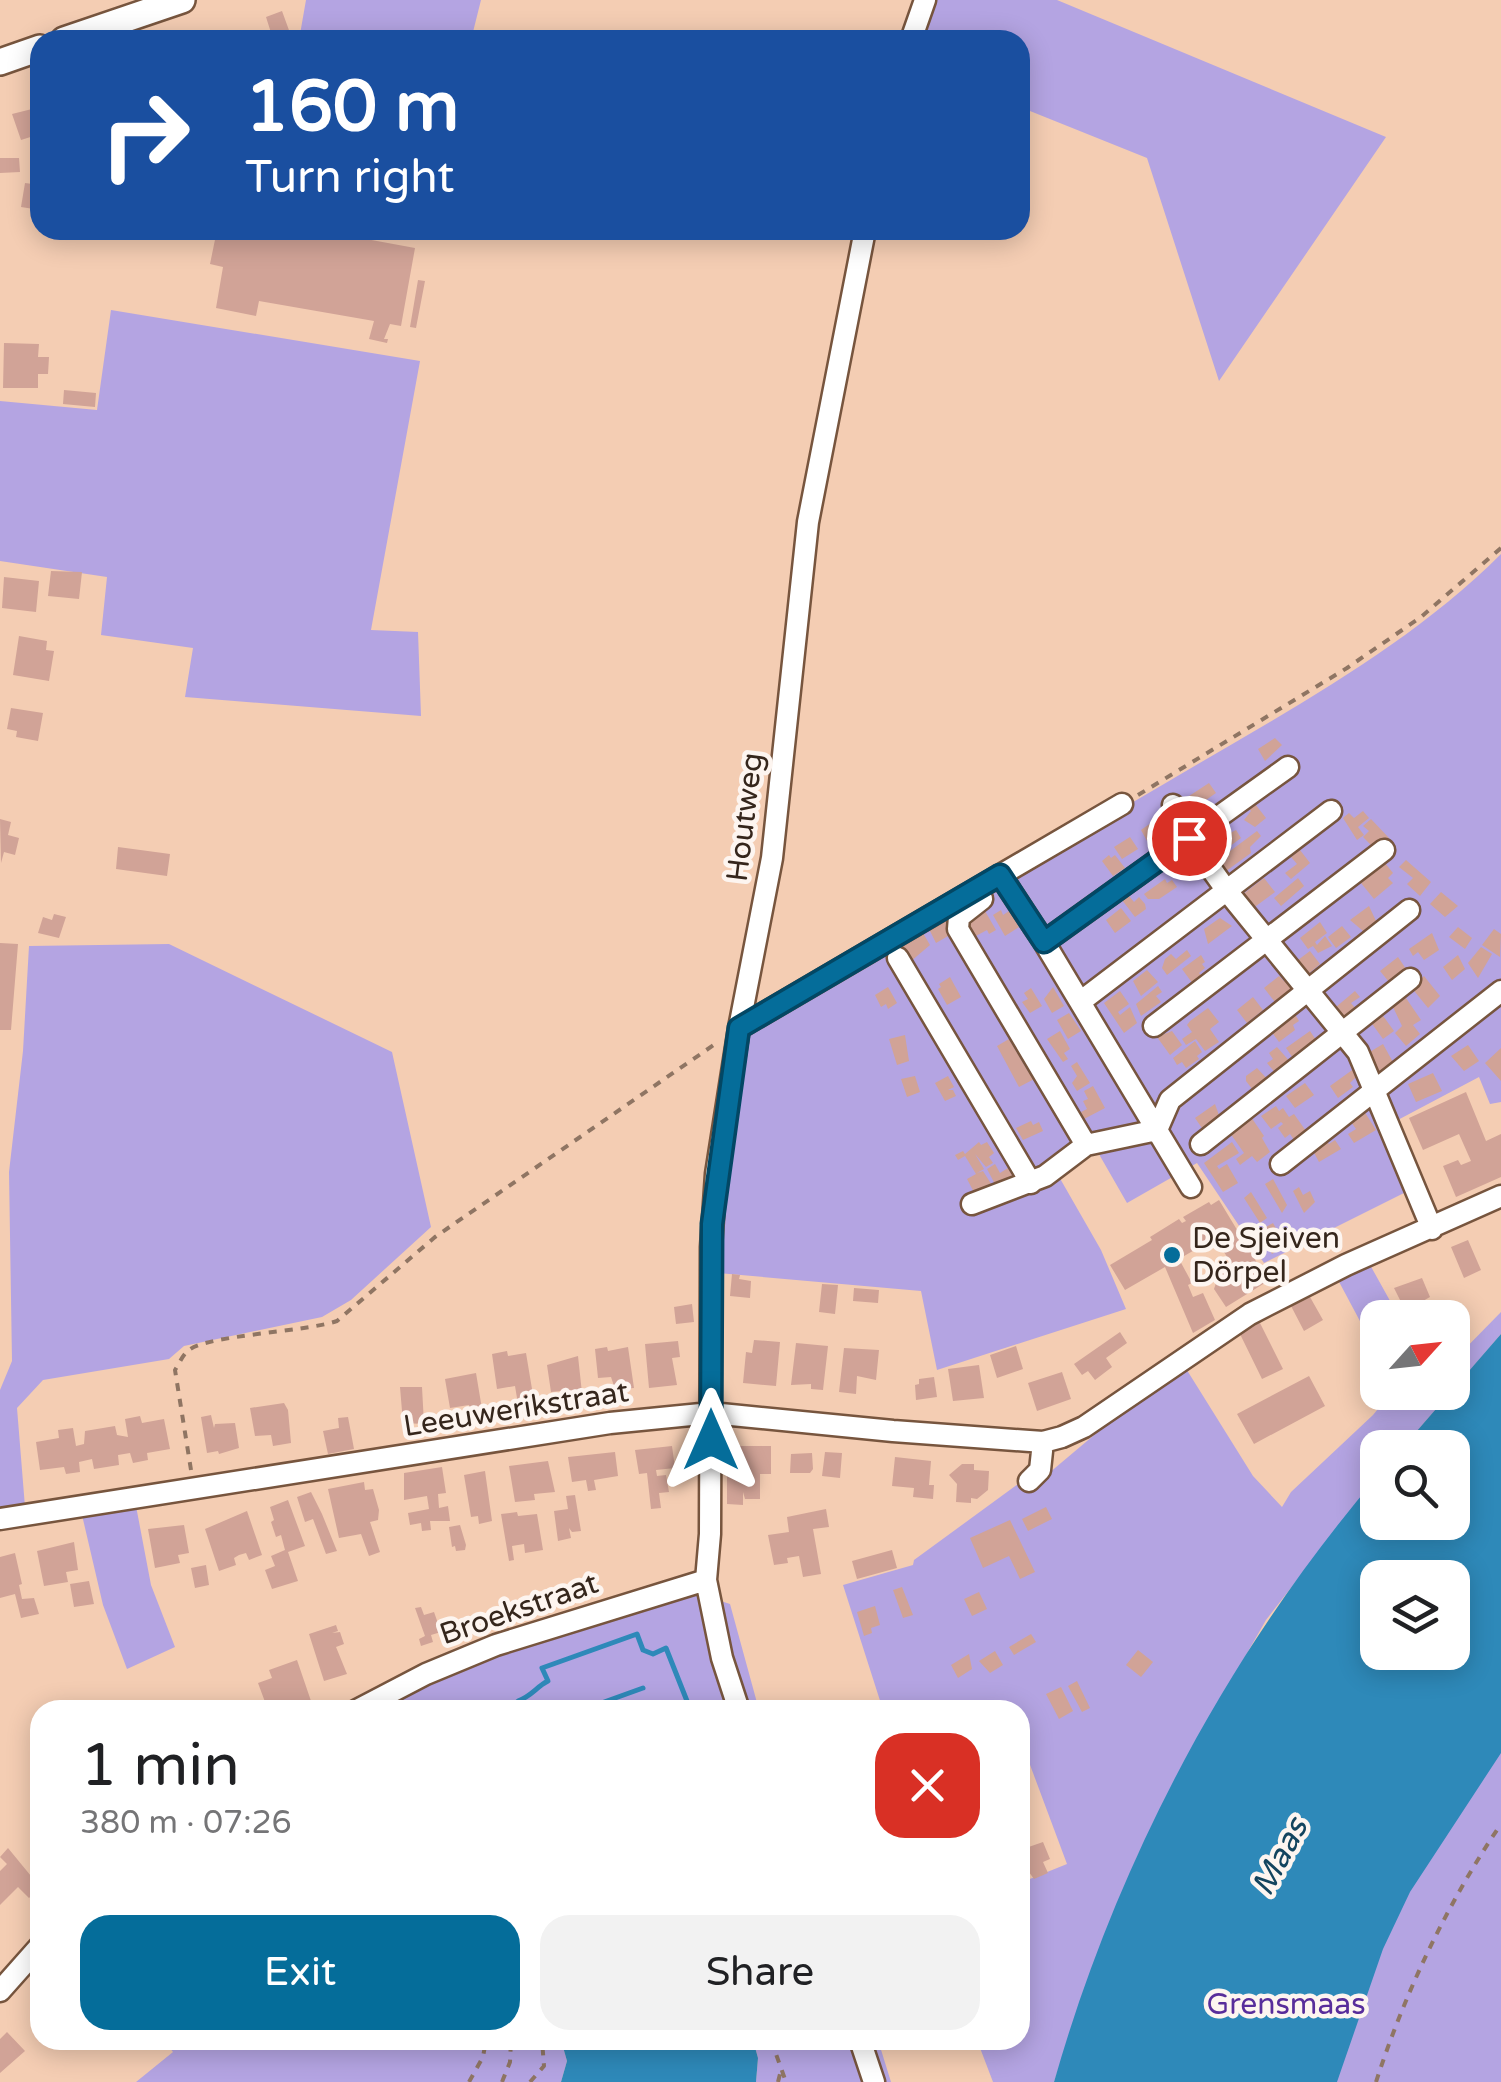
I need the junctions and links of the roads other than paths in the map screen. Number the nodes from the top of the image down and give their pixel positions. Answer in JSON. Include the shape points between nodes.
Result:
{"nodes":[{"id":1,"x":182,"y":0,"type":"edge"},
{"id":2,"x":925,"y":0,"type":"edge"},
{"id":3,"x":94,"y":30,"type":"edge"},
{"id":4,"x":914,"y":30,"type":"edge"},
{"id":5,"x":30,"y":52,"type":"edge"},
{"id":6,"x":0,"y":62,"type":"edge"},
{"id":7,"x":862,"y":240,"type":"edge"},
{"id":8,"x":1288,"y":766,"type":"dead end"},
{"id":9,"x":1122,"y":804,"type":"road end"},
{"id":10,"x":1173,"y":805,"type":"dead end"},
{"id":11,"x":1331,"y":811,"type":"dead end"},
{"id":12,"x":1191,"y":836,"type":"junction"},
{"id":13,"x":1384,"y":850,"type":"dead end"},
{"id":14,"x":1004,"y":880,"type":"junction"},
{"id":15,"x":1226,"y":891,"type":"junction"},
{"id":16,"x":1409,"y":910,"type":"dead end"},
{"id":17,"x":1044,"y":942,"type":"junction"},
{"id":18,"x":1268,"y":942,"type":"junction"},
{"id":19,"x":898,"y":958,"type":"dead end"},
{"id":20,"x":1410,"y":978,"type":"dead end"},
{"id":21,"x":1308,"y":989,"type":"junction"},
{"id":22,"x":1501,"y":990,"type":"edge"},
{"id":23,"x":1080,"y":1002,"type":"junction"},
{"id":24,"x":1154,"y":1026,"type":"dead end"},
{"id":25,"x":739,"y":1028,"type":"junction"},
{"id":26,"x":1344,"y":1031,"type":"junction"},
{"id":27,"x":1375,"y":1092,"type":"junction"},
{"id":28,"x":1157,"y":1130,"type":"junction"},
{"id":29,"x":1201,"y":1144,"type":"dead end"},
{"id":30,"x":1086,"y":1145,"type":"junction"},
{"id":31,"x":1281,"y":1164,"type":"dead end"},
{"id":32,"x":1031,"y":1183,"type":"junction"},
{"id":33,"x":1192,"y":1187,"type":"dead end"},
{"id":34,"x":1501,"y":1196,"type":"edge"},
{"id":35,"x":972,"y":1204,"type":"dead end"},
{"id":36,"x":1432,"y":1229,"type":"junction"},
{"id":37,"x":711,"y":1412,"type":"junction"},
{"id":38,"x":1044,"y":1442,"type":"junction"},
{"id":39,"x":1029,"y":1482,"type":"dead end"},
{"id":40,"x":0,"y":1519,"type":"edge"},
{"id":41,"x":706,"y":1580,"type":"junction"},
{"id":42,"x":376,"y":1700,"type":"edge"},
{"id":43,"x":736,"y":1700,"type":"edge"},
{"id":44,"x":30,"y":1957,"type":"edge"},
{"id":45,"x":0,"y":1991,"type":"edge"},
{"id":46,"x":863,"y":2050,"type":"edge"},
{"id":47,"x":874,"y":2082,"type":"edge"}],
"edges":[{"from":1,"to":3,"type":"main road"},
{"from":2,"to":4,"type":"street"},
{"from":5,"to":6,"type":"main road"},
{"from":7,"to":25,"type":"street","name":"Houtweg","via":[[810,504],[772,858]]},
{"from":8,"to":12,"type":"street"},
{"from":9,"to":14,"type":"street"},
{"from":10,"to":12,"type":"street"},
{"from":11,"to":15,"type":"street"},
{"from":12,"to":15,"type":"street"},
{"from":12,"to":17,"type":"street"},
{"from":13,"to":18,"type":"street"},
{"from":14,"to":17,"type":"street"},
{"from":14,"to":25,"type":"street"},
{"from":14,"to":30,"type":"street","via":[[958,917],[958,928]]},
{"from":15,"to":18,"type":"street"},
{"from":15,"to":23,"type":"street"},
{"from":16,"to":21,"type":"street"},
{"from":17,"to":23,"type":"street"},
{"from":18,"to":21,"type":"street"},
{"from":18,"to":24,"type":"street"},
{"from":19,"to":32,"type":"street"},
{"from":20,"to":26,"type":"street"},
{"from":21,"to":26,"type":"street"},
{"from":21,"to":28,"type":"street","via":[[1170,1100]]},
{"from":22,"to":27,"type":"street"},
{"from":23,"to":28,"type":"street"},
{"from":25,"to":37,"type":"street","name":"Houtweg","via":[[712,1224]]},
{"from":26,"to":27,"type":"street"},
{"from":26,"to":29,"type":"street"},
{"from":27,"to":31,"type":"street"},
{"from":27,"to":36,"type":"street"},
{"from":28,"to":30,"type":"street"},
{"from":28,"to":33,"type":"street"},
{"from":30,"to":32,"type":"street"},
{"from":32,"to":35,"type":"street"},
{"from":34,"to":36,"type":"street","name":"Leeuwerikstraat"},
{"from":36,"to":38,"type":"street","name":"Leeuwerikstraat","via":[[1250,1314],[1084,1428]]},
{"from":37,"to":38,"type":"street","name":"Leeuwerikstraat"},
{"from":37,"to":40,"type":"street","name":"Leeuwerikstraat"},
{"from":37,"to":41,"type":"street","name":"Houtweg"},
{"from":38,"to":39,"type":"street","via":[[1040,1470]]},
{"from":41,"to":42,"type":"street","name":"Broekstraat","via":[[496,1645]]},
{"from":41,"to":43,"type":"street","name":"Houtweg"},
{"from":44,"to":45,"type":"street"},
{"from":46,"to":47,"type":"street"}]}
